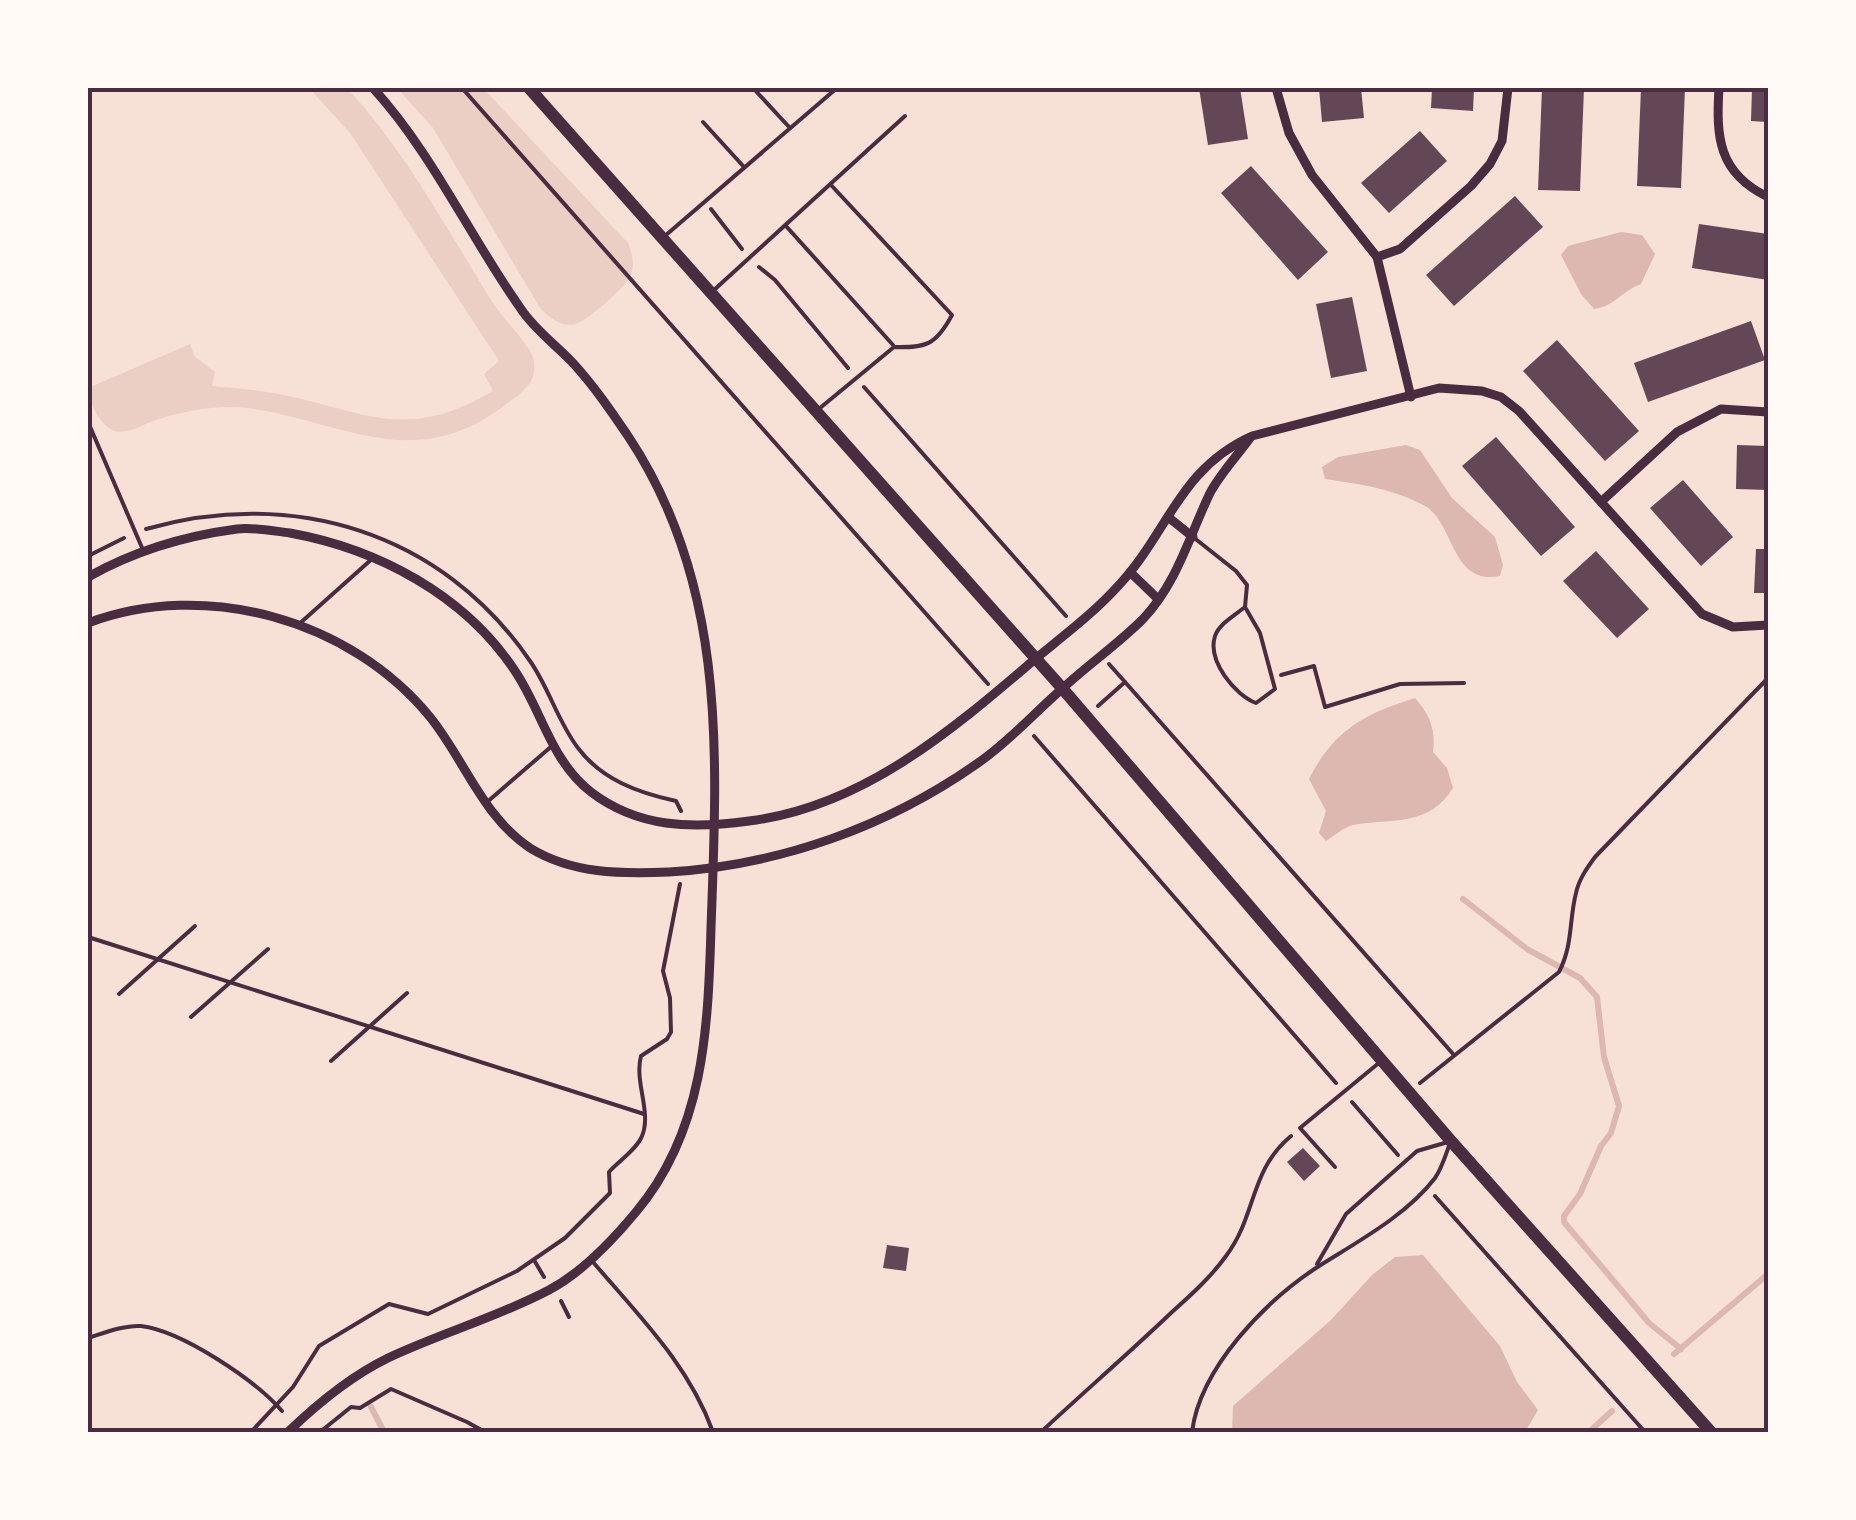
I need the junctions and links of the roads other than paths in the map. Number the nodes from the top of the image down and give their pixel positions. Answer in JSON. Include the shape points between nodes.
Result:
{"nodes":[{"id":1,"x":373,"y":88,"type":"edge"},
{"id":2,"x":529,"y":88,"type":"edge"},
{"id":3,"x":753,"y":88,"type":"edge"},
{"id":4,"x":837,"y":88,"type":"edge"},
{"id":5,"x":1276,"y":88,"type":"edge"},
{"id":6,"x":1508,"y":88,"type":"edge"},
{"id":7,"x":1719,"y":88,"type":"edge"},
{"id":8,"x":905,"y":116,"type":"dead end"},
{"id":9,"x":703,"y":122,"type":"dead end"},
{"id":10,"x":790,"y":128,"type":"junction"},
{"id":11,"x":745,"y":168,"type":"junction"},
{"id":12,"x":831,"y":184,"type":"junction"},
{"id":13,"x":1768,"y":197,"type":"edge"},
{"id":14,"x":786,"y":226,"type":"junction"},
{"id":15,"x":662,"y":238,"type":"junction"},
{"id":16,"x":1377,"y":258,"type":"junction"},
{"id":17,"x":711,"y":293,"type":"junction"},
{"id":18,"x":894,"y":346,"type":"junction"},
{"id":19,"x":1411,"y":397,"type":"junction"},
{"id":20,"x":816,"y":412,"type":"junction"},
{"id":21,"x":1768,"y":412,"type":"edge"},
{"id":22,"x":88,"y":422,"type":"edge"},
{"id":23,"x":1252,"y":436,"type":"junction"},
{"id":24,"x":1602,"y":501,"type":"junction"},
{"id":25,"x":1168,"y":517,"type":"junction"},
{"id":26,"x":1193,"y":537,"type":"junction"},
{"id":27,"x":143,"y":550,"type":"junction"},
{"id":28,"x":374,"y":557,"type":"junction"},
{"id":29,"x":1130,"y":572,"type":"junction"},
{"id":30,"x":88,"y":577,"type":"edge"},
{"id":31,"x":1158,"y":599,"type":"junction"},
{"id":32,"x":1245,"y":607,"type":"junction"},
{"id":33,"x":88,"y":623,"type":"edge"},
{"id":34,"x":298,"y":625,"type":"junction"},
{"id":35,"x":1768,"y":625,"type":"edge"},
{"id":36,"x":1036,"y":659,"type":"junction"},
{"id":37,"x":1062,"y":688,"type":"junction"},
{"id":38,"x":553,"y":744,"type":"junction"},
{"id":39,"x":486,"y":804,"type":"junction"},
{"id":40,"x":712,"y":824,"type":"junction"},
{"id":41,"x":713,"y":869,"type":"junction"},
{"id":42,"x":1383,"y":1060,"type":"junction"},
{"id":43,"x":1451,"y":1141,"type":"junction"},
{"id":44,"x":1334,"y":1166,"type":"dead end"},
{"id":45,"x":591,"y":1260,"type":"junction"},
{"id":46,"x":1314,"y":1268,"type":"junction"},
{"id":47,"x":288,"y":1432,"type":"edge"},
{"id":48,"x":713,"y":1432,"type":"edge"},
{"id":49,"x":1192,"y":1432,"type":"edge"},
{"id":50,"x":1711,"y":1432,"type":"edge"}],
"edges":[{"from":1,"to":40,"type":"street","via":[[422,151],[525,315],[604,401],[678,529],[707,640],[714,711]]},
{"from":2,"to":15,"type":"main road"},
{"from":3,"to":10,"type":"lane"},
{"from":4,"to":10,"type":"lane"},
{"from":5,"to":16,"type":"street","via":[[1306,165]]},
{"from":6,"to":16,"type":"street","via":[[1502,141],[1490,164],[1400,249]]},
{"from":7,"to":13,"type":"street","via":[[1721,149]]},
{"from":8,"to":12,"type":"lane"},
{"from":9,"to":11,"type":"lane"},
{"from":10,"to":11,"type":"lane"},
{"from":11,"to":15,"type":"lane"},
{"from":12,"to":14,"type":"lane"},
{"from":12,"to":18,"type":"lane","via":[[952,314],[921,348]]},
{"from":14,"to":17,"type":"lane"},
{"from":14,"to":18,"type":"lane"},
{"from":15,"to":17,"type":"main road"},
{"from":16,"to":19,"type":"street"},
{"from":17,"to":20,"type":"main road"},
{"from":18,"to":20,"type":"lane"},
{"from":19,"to":23,"type":"street"},
{"from":19,"to":24,"type":"street","via":[[1462,388],[1501,398]]},
{"from":20,"to":36,"type":"main road"},
{"from":21,"to":24,"type":"street","via":[[1721,408],[1691,424]]},
{"from":22,"to":27,"type":"lane"},
{"from":23,"to":25,"type":"street","via":[[1204,466]]},
{"from":23,"to":26,"type":"street","via":[[1211,491]]},
{"from":24,"to":35,"type":"street","via":[[1702,614],[1733,627]]},
{"from":25,"to":26,"type":"street"},
{"from":25,"to":29,"type":"street"},
{"from":26,"to":31,"type":"street"},
{"from":26,"to":32,"type":"lane","via":[[1236,570],[1247,585]]},
{"from":27,"to":28,"type":"street","via":[[240,528],[311,537]]},
{"from":27,"to":30,"type":"street"},
{"from":28,"to":34,"type":"lane"},
{"from":28,"to":38,"type":"street","via":[[464,614],[516,672]]},
{"from":29,"to":31,"type":"street"},
{"from":29,"to":36,"type":"street"},
{"from":31,"to":37,"type":"street"},
{"from":32,"to":32,"type":"lane","via":[[1273,677],[1274,689],[1256,703],[1243,698],[1216,658],[1215,636]]},
{"from":33,"to":34,"type":"street","via":[[188,604]]},
{"from":34,"to":39,"type":"street","via":[[359,653],[404,690],[430,716]]},
{"from":36,"to":37,"type":"main road"},
{"from":36,"to":40,"type":"street","via":[[922,752],[880,776],[791,811]]},
{"from":37,"to":41,"type":"street","via":[[978,763],[903,809],[801,850]]},
{"from":37,"to":42,"type":"main road"},
{"from":38,"to":39,"type":"lane"},
{"from":38,"to":40,"type":"street","via":[[588,789],[630,816]]},
{"from":39,"to":41,"type":"street","via":[[529,847],[561,864],[591,871]]},
{"from":40,"to":41,"type":"street"},
{"from":41,"to":45,"type":"street","via":[[707,1041],[699,1085],[665,1172]]},
{"from":42,"to":43,"type":"main road"},
{"from":42,"to":44,"type":"lane","via":[[1300,1128]]},
{"from":43,"to":46,"type":"lane","via":[[1427,1187],[1368,1236]]},
{"from":43,"to":46,"type":"lane","via":[[1417,1151],[1346,1214]]},
{"from":43,"to":50,"type":"main road"},
{"from":45,"to":47,"type":"street","via":[[552,1288],[388,1358]]},
{"from":45,"to":48,"type":"lane","via":[[685,1372]]},
{"from":46,"to":49,"type":"lane","via":[[1233,1342],[1194,1413]]}]}
